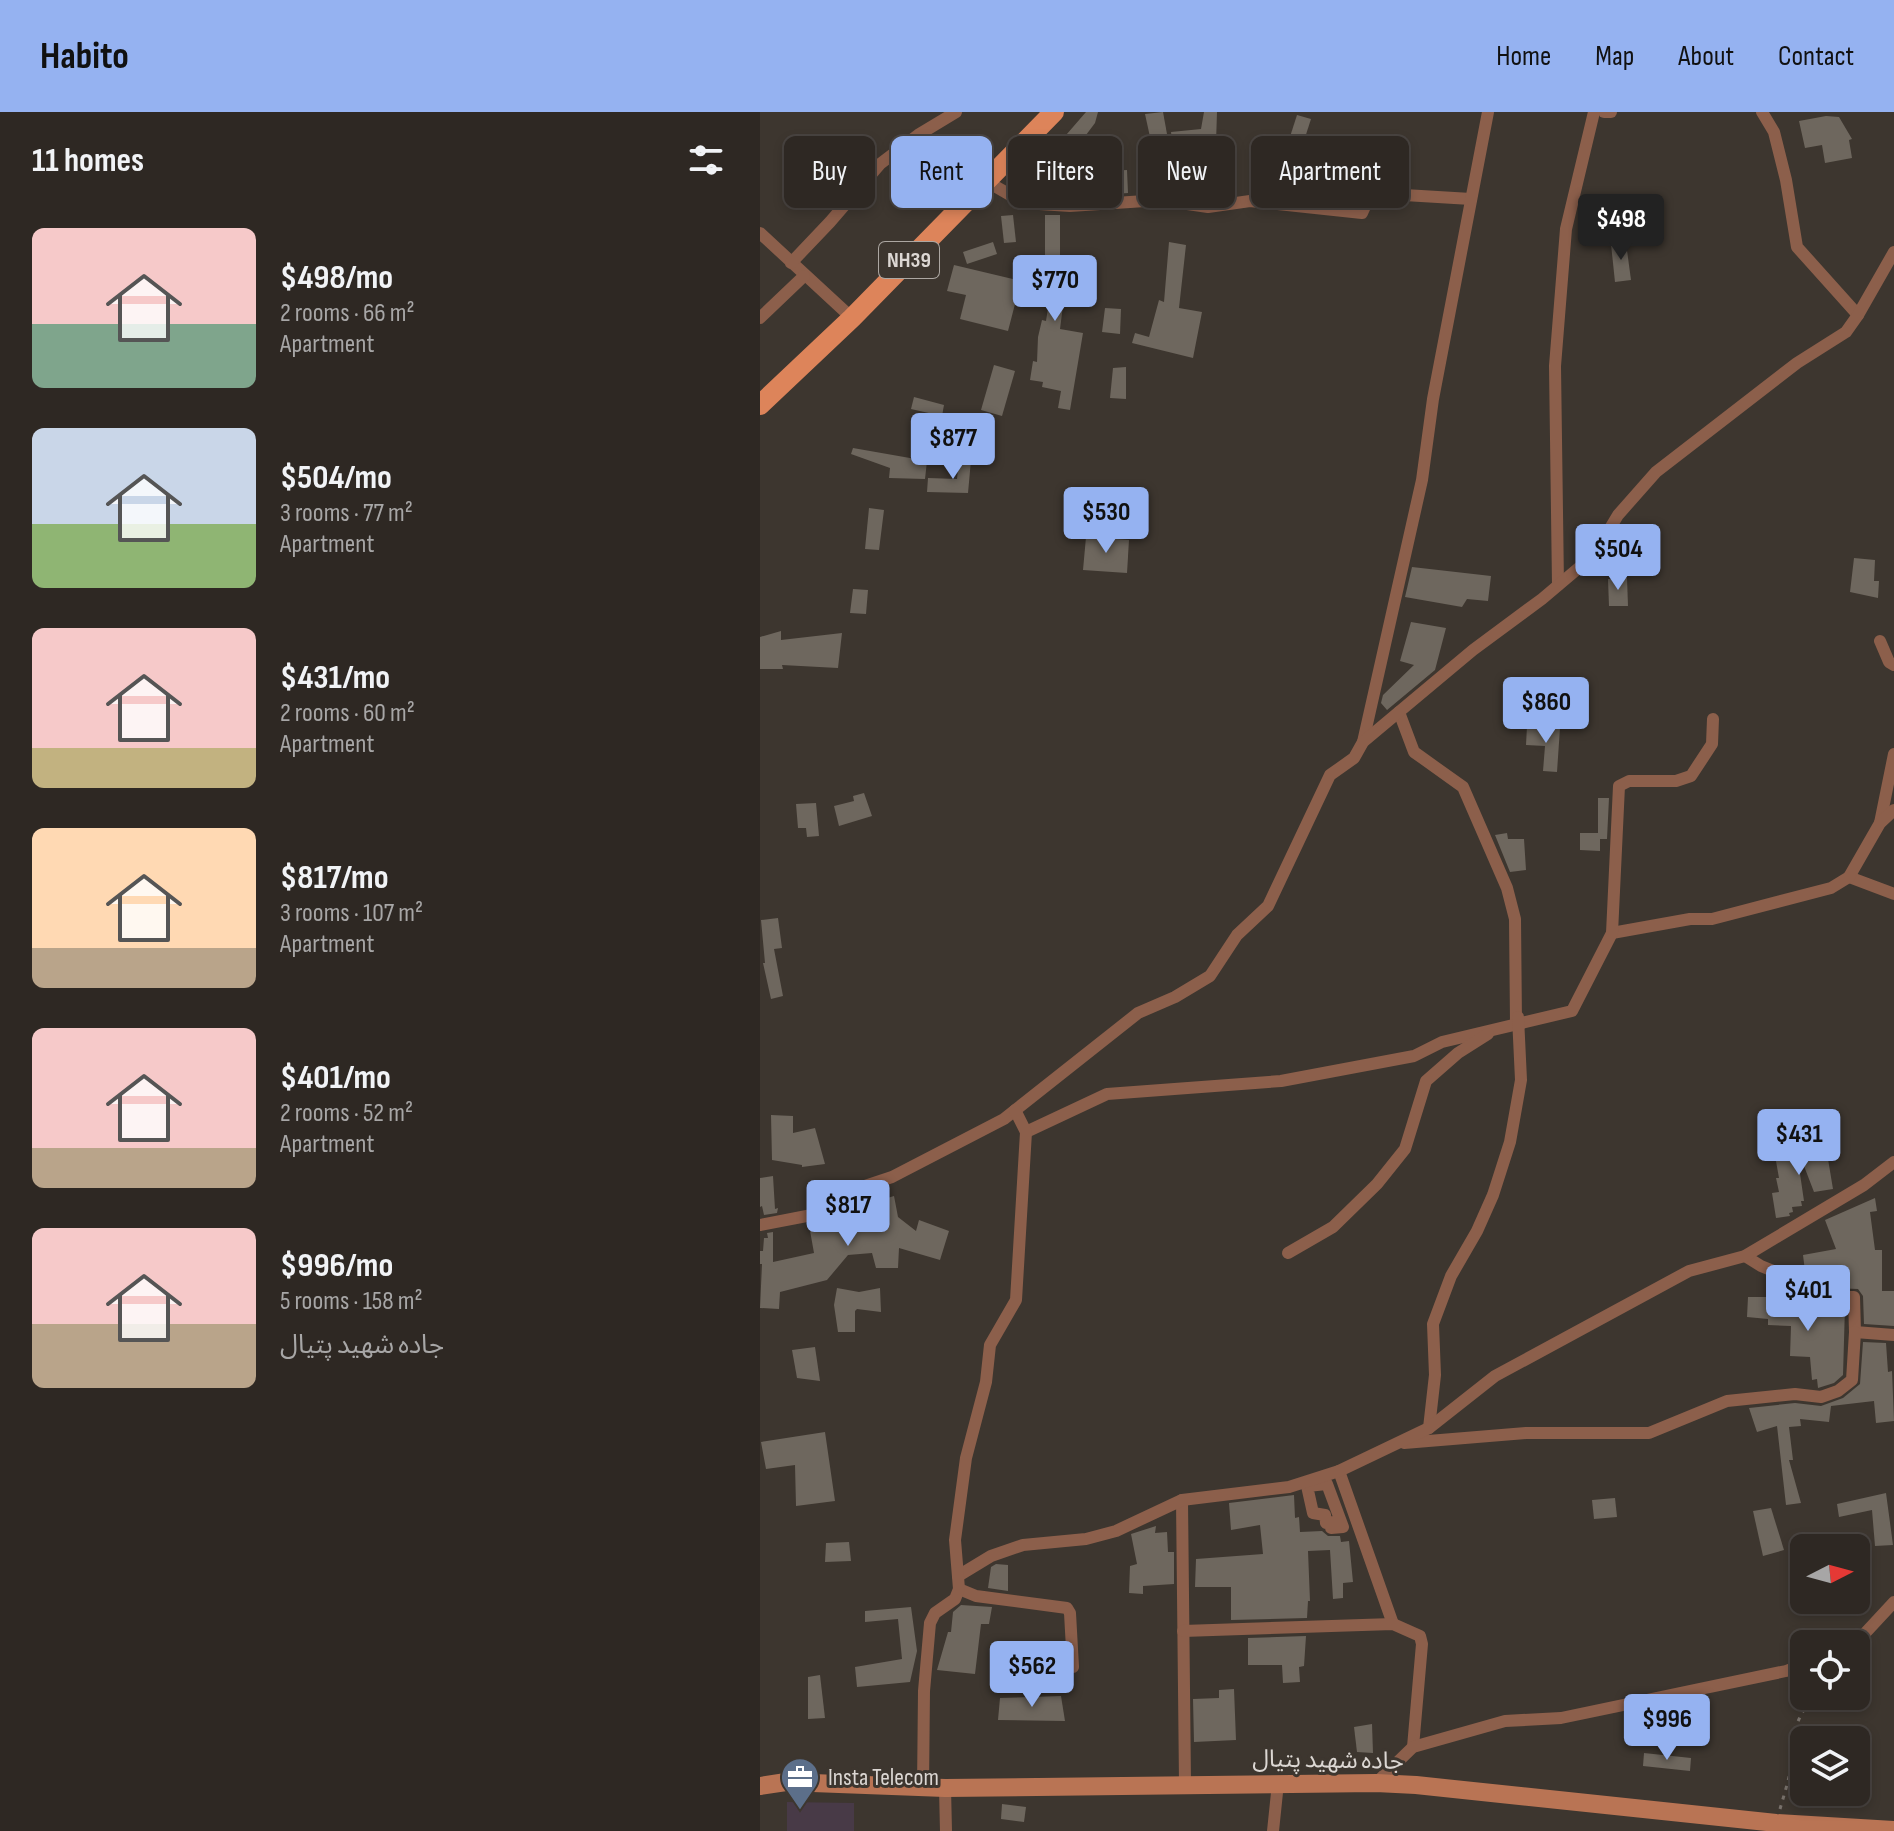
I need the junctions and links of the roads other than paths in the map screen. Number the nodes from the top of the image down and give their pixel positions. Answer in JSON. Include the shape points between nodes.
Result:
{"nodes":[{"id":1,"x":956,"y":112,"type":"edge"},
{"id":2,"x":1054,"y":112,"type":"edge"},
{"id":3,"x":1488,"y":112,"type":"edge"},
{"id":4,"x":1594,"y":112,"type":"edge"},
{"id":5,"x":1604,"y":112,"type":"edge"},
{"id":6,"x":1611,"y":112,"type":"edge"},
{"id":7,"x":1762,"y":112,"type":"edge"},
{"id":8,"x":992,"y":175,"type":"edge"},
{"id":9,"x":992,"y":184,"type":"edge"},
{"id":10,"x":1471,"y":199,"type":"junction"},
{"id":11,"x":960,"y":208,"type":"edge"},
{"id":12,"x":760,"y":233,"type":"edge"},
{"id":13,"x":1894,"y":252,"type":"edge"},
{"id":14,"x":791,"y":263,"type":"junction"},
{"id":15,"x":804,"y":276,"type":"junction"},
{"id":16,"x":1858,"y":315,"type":"junction"},
{"id":17,"x":760,"y":318,"type":"edge"},
{"id":18,"x":852,"y":318,"type":"junction"},
{"id":19,"x":760,"y":405,"type":"edge"},
{"id":20,"x":1558,"y":585,"type":"junction"},
{"id":21,"x":1880,"y":641,"type":"dead end"},
{"id":22,"x":1894,"y":665,"type":"edge"},
{"id":23,"x":1399,"y":712,"type":"junction"},
{"id":24,"x":1713,"y":719,"type":"dead end"},
{"id":25,"x":1363,"y":742,"type":"junction"},
{"id":26,"x":1894,"y":754,"type":"edge"},
{"id":27,"x":1894,"y":810,"type":"edge"},
{"id":28,"x":1880,"y":823,"type":"junction"},
{"id":29,"x":1849,"y":877,"type":"junction"},
{"id":30,"x":1894,"y":894,"type":"edge"},
{"id":31,"x":1612,"y":933,"type":"junction"},
{"id":32,"x":1516,"y":1022,"type":"junction"},
{"id":33,"x":1015,"y":1110,"type":"junction"},
{"id":34,"x":1026,"y":1132,"type":"junction"},
{"id":35,"x":1894,"y":1162,"type":"edge"},
{"id":36,"x":760,"y":1225,"type":"edge"},
{"id":37,"x":1288,"y":1253,"type":"dead end"},
{"id":38,"x":1745,"y":1256,"type":"junction"},
{"id":39,"x":1855,"y":1332,"type":"junction"},
{"id":40,"x":1894,"y":1335,"type":"edge"},
{"id":41,"x":1429,"y":1428,"type":"junction"},
{"id":42,"x":1395,"y":1444,"type":"junction"},
{"id":43,"x":1339,"y":1471,"type":"junction"},
{"id":44,"x":1182,"y":1500,"type":"junction"},
{"id":45,"x":959,"y":1583,"type":"junction"},
{"id":46,"x":1894,"y":1602,"type":"edge"},
{"id":47,"x":1888,"y":1619,"type":"edge"},
{"id":48,"x":1393,"y":1624,"type":"junction"},
{"id":49,"x":1183,"y":1631,"type":"junction"},
{"id":50,"x":1870,"y":1633,"type":"edge"},
{"id":51,"x":1073,"y":1667,"type":"dead end"},
{"id":52,"x":1790,"y":1668,"type":"edge"},
{"id":53,"x":1413,"y":1747,"type":"junction"},
{"id":54,"x":1185,"y":1783,"type":"junction"},
{"id":55,"x":1278,"y":1783,"type":"junction"},
{"id":56,"x":1376,"y":1783,"type":"junction"},
{"id":57,"x":760,"y":1786,"type":"edge"},
{"id":58,"x":923,"y":1788,"type":"junction"},
{"id":59,"x":945,"y":1788,"type":"junction"},
{"id":60,"x":1894,"y":1830,"type":"edge"},
{"id":61,"x":946,"y":1831,"type":"edge"},
{"id":62,"x":1273,"y":1831,"type":"edge"}],
"edges":[{"from":1,"to":14,"type":"street","via":[[880,164]]},
{"from":2,"to":8,"type":"main road","number":"NH39"},
{"from":3,"to":10,"type":"street"},
{"from":4,"to":20,"type":"street","via":[[1566,229],[1555,366]]},
{"from":5,"to":6,"type":"street"},
{"from":7,"to":16,"type":"street","via":[[1774,132],[1797,247]]},
{"from":9,"to":10,"type":"street","via":[[1024,203],[1070,206],[1160,200],[1208,207],[1250,201],[1362,213],[1371,193]]},
{"from":10,"to":25,"type":"street","via":[[1422,480]]},
{"from":11,"to":18,"type":"main road","number":"NH39"},
{"from":12,"to":14,"type":"street"},
{"from":13,"to":16,"type":"street"},
{"from":14,"to":15,"type":"street"},
{"from":15,"to":17,"type":"street"},
{"from":15,"to":18,"type":"street"},
{"from":16,"to":20,"type":"street","via":[[1846,332],[1797,363],[1656,472],[1618,515],[1594,555]]},
{"from":18,"to":19,"type":"main road","number":"NH39"},
{"from":20,"to":23,"type":"street"},
{"from":21,"to":22,"type":"street"},
{"from":23,"to":25,"type":"street"},
{"from":23,"to":32,"type":"street","via":[[1414,752],[1463,787],[1507,888],[1515,919]]},
{"from":24,"to":31,"type":"street","via":[[1712,744],[1691,776],[1619,786]]},
{"from":25,"to":33,"type":"street","via":[[1354,758],[1330,775],[1268,906],[1237,935],[1210,976],[1138,1013]]},
{"from":26,"to":28,"type":"street"},
{"from":27,"to":28,"type":"street"},
{"from":28,"to":29,"type":"street"},
{"from":29,"to":30,"type":"street"},
{"from":29,"to":31,"type":"street","via":[[1831,888],[1712,919]]},
{"from":31,"to":32,"type":"street","via":[[1572,1011]]},
{"from":32,"to":34,"type":"street","via":[[1442,1042],[1414,1056],[1281,1081],[1107,1094]]},
{"from":33,"to":34,"type":"street"},
{"from":33,"to":36,"type":"street","via":[[817,1214]]},
{"from":34,"to":45,"type":"street","via":[[1016,1300],[990,1345],[966,1458],[955,1540]]},
{"from":35,"to":38,"type":"street"},
{"from":37,"to":41,"type":"street","via":[[1333,1227],[1377,1184],[1405,1149],[1426,1081],[1458,1053],[1518,1015],[1521,1080],[1510,1142],[1493,1195],[1433,1324]]},
{"from":38,"to":39,"type":"street","via":[[1788,1277],[1803,1297],[1854,1297]]},
{"from":38,"to":41,"type":"street","via":[[1689,1271],[1495,1376]]},
{"from":39,"to":40,"type":"street"},
{"from":39,"to":42,"type":"street","via":[[1852,1380],[1821,1397],[1795,1394],[1727,1401],[1649,1433],[1526,1433]]},
{"from":41,"to":42,"type":"street"},
{"from":42,"to":43,"type":"street"},
{"from":43,"to":44,"type":"street","via":[[1289,1487]]},
{"from":43,"to":48,"type":"street"},
{"from":44,"to":45,"type":"street","via":[[1116,1531],[1023,1545],[991,1556]]},
{"from":44,"to":49,"type":"street"},
{"from":45,"to":51,"type":"street","via":[[976,1596],[1067,1608]]},
{"from":45,"to":58,"type":"street","via":[[955,1599],[930,1623]]},
{"from":46,"to":47,"type":"street"},
{"from":47,"to":50,"type":"street"},
{"from":48,"to":49,"type":"street"},
{"from":48,"to":53,"type":"street","via":[[1422,1640]]},
{"from":49,"to":54,"type":"street"},
{"from":52,"to":53,"type":"street","via":[[1576,1715],[1505,1721]]},
{"from":53,"to":56,"type":"street"},
{"from":54,"to":55,"type":"street","name":"جاده شهید پتیال"},
{"from":54,"to":59,"type":"street","name":"جاده شهید پتیال"},
{"from":55,"to":56,"type":"street","name":"جاده شهید پتیال"},
{"from":55,"to":62,"type":"street"},
{"from":56,"to":60,"type":"street","name":"جاده شهید پتیال"},
{"from":57,"to":58,"type":"street","name":"جاده شهید پتیال","via":[[786,1782]]},
{"from":58,"to":59,"type":"street","name":"جاده شهید پتیال"},
{"from":59,"to":61,"type":"street"}]}
